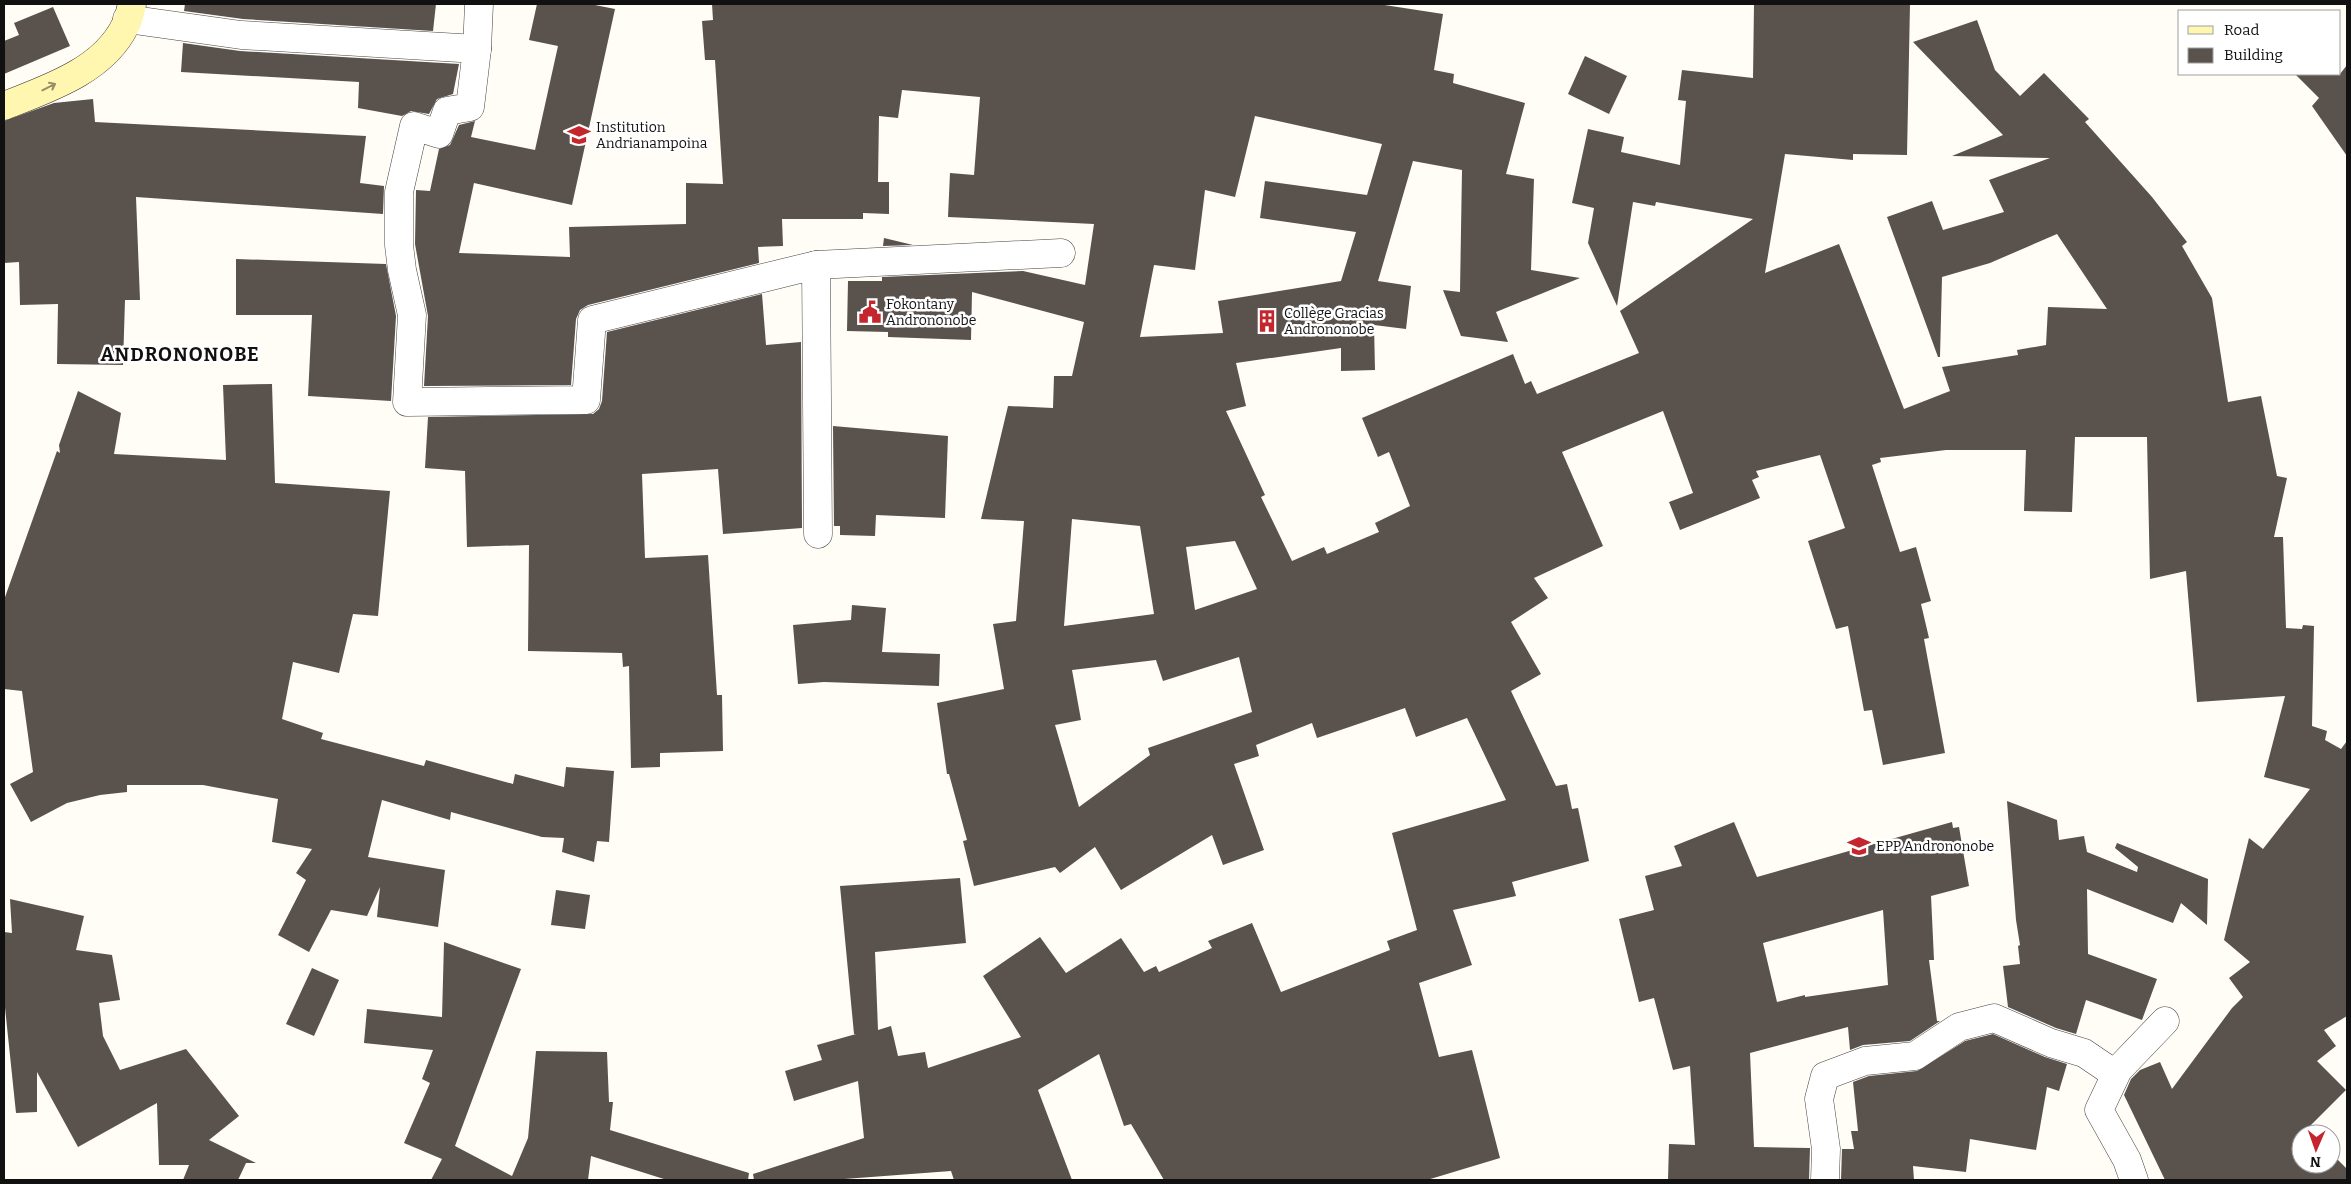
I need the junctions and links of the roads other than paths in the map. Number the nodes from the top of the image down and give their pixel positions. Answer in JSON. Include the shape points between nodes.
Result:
{"nodes":[{"id":1,"x":479,"y":4,"type":"edge"},
{"id":2,"x":129,"y":12,"type":"edge"},
{"id":3,"x":477,"y":49,"type":"junction"},
{"id":4,"x":4,"y":106,"type":"edge"},
{"id":5,"x":1061,"y":253,"type":"dead end"},
{"id":6,"x":816,"y":266,"type":"junction"},
{"id":7,"x":818,"y":534,"type":"dead end"},
{"id":8,"x":2165,"y":1021,"type":"dead end"},
{"id":9,"x":2115,"y":1074,"type":"junction"},
{"id":10,"x":1825,"y":1180,"type":"edge"},
{"id":11,"x":2134,"y":1180,"type":"edge"}],
"edges":[{"from":1,"to":3,"type":"street"},
{"from":2,"to":3,"type":"street","via":[[241,35]]},
{"from":4,"to":2,"type":"main road","one_way":true,"via":[[46,90],[106,54],[126,25]]},
{"from":3,"to":6,"type":"street","via":[[470,107],[447,111],[439,134],[414,126],[399,192],[399,245],[412,315],[407,402],[586,400],[592,320]]},
{"from":5,"to":6,"type":"street"},
{"from":6,"to":7,"type":"street"},
{"from":8,"to":9,"type":"street"},
{"from":9,"to":10,"type":"street","via":[[2084,1053],[2051,1043],[1994,1018],[1959,1027],[1915,1056],[1865,1061],[1825,1076],[1819,1099],[1826,1149]]},
{"from":9,"to":11,"type":"street","via":[[2099,1110],[2127,1160]]}]}
